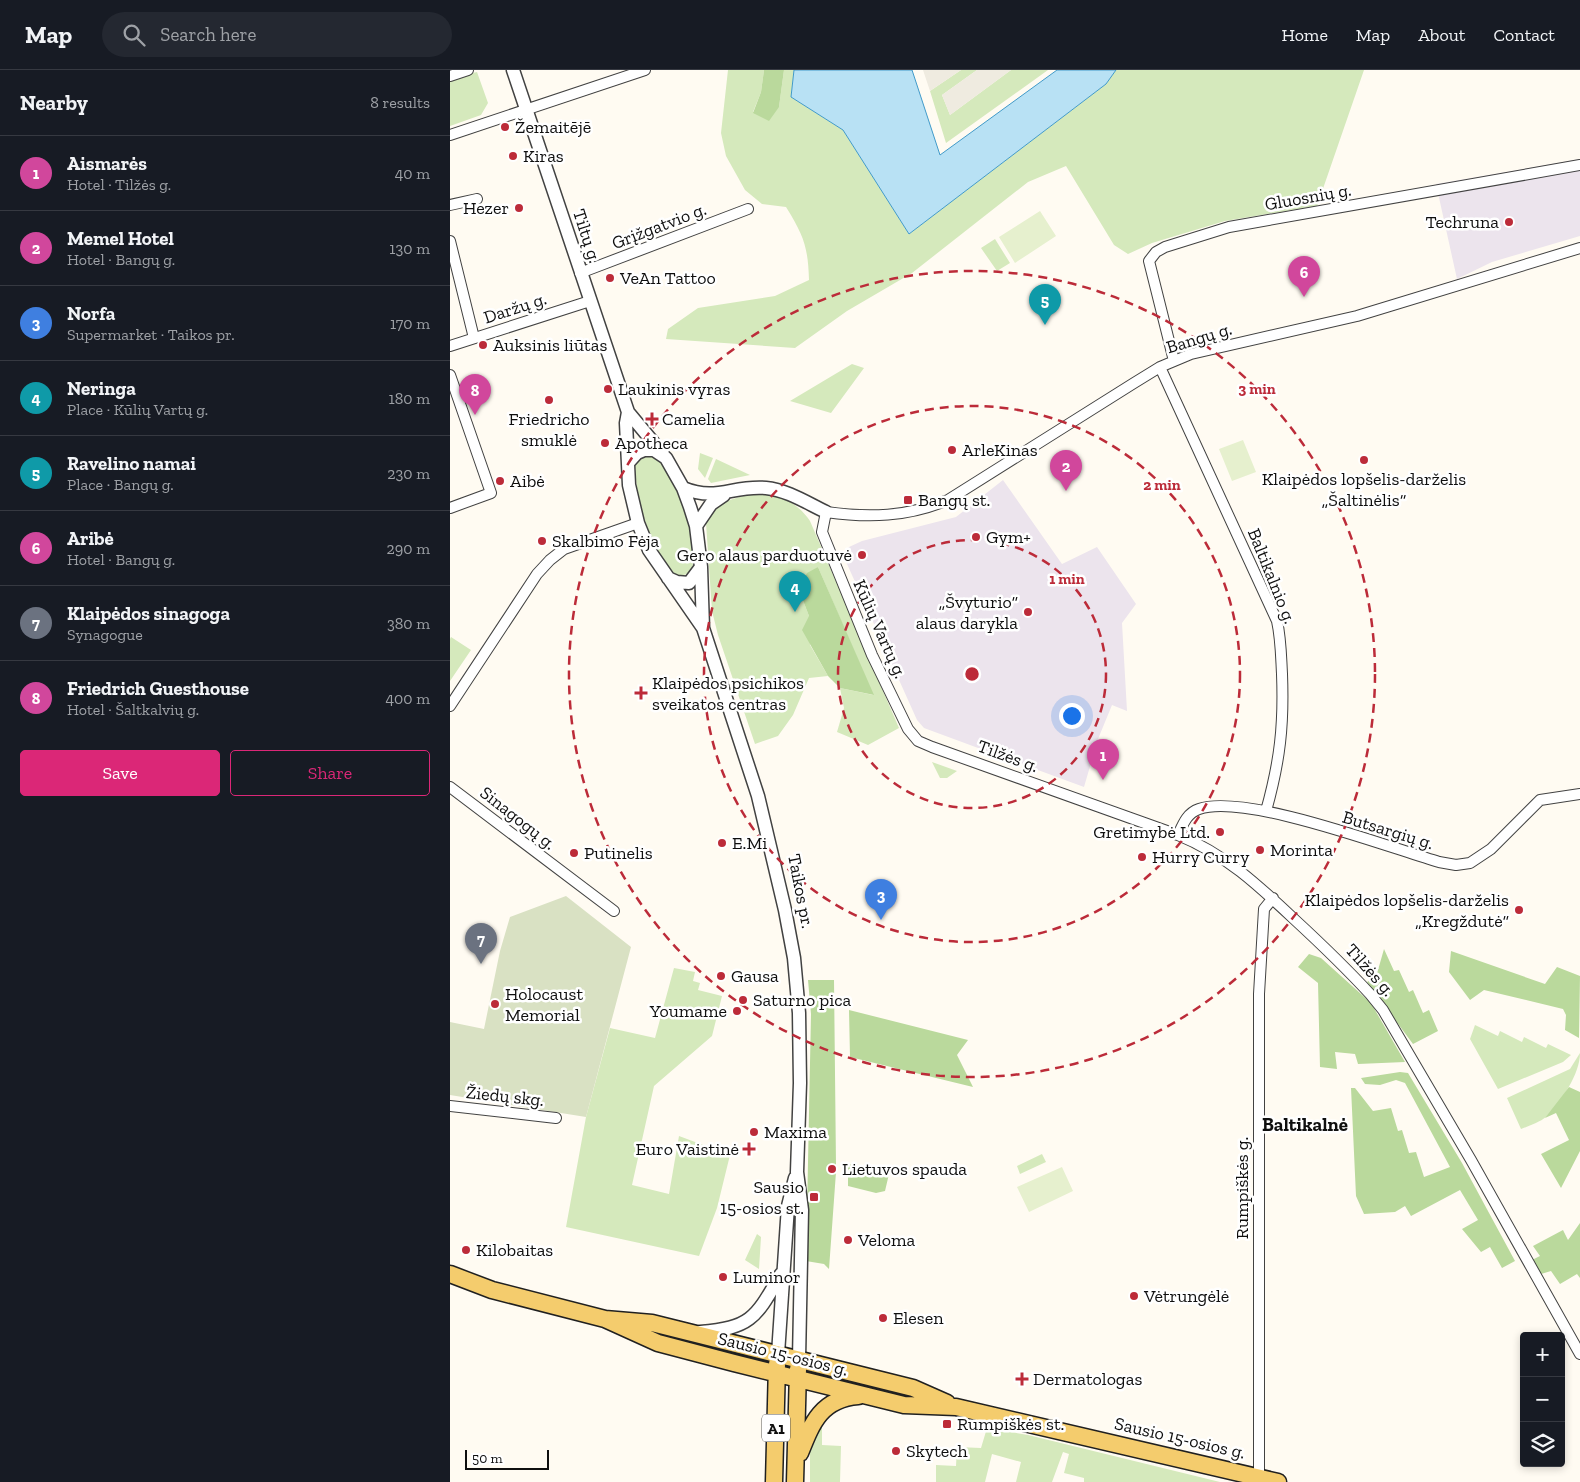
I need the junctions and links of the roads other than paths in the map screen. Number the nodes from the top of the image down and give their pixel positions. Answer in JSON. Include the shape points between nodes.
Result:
{"nodes":[{"id":1,"x":468,"y":70,"type":"edge"},
{"id":2,"x":513,"y":70,"type":"edge"},
{"id":3,"x":645,"y":70,"type":"edge"},
{"id":4,"x":450,"y":76,"type":"edge"},
{"id":5,"x":526,"y":110,"type":"junction"},
{"id":6,"x":450,"y":135,"type":"edge"},
{"id":7,"x":1580,"y":165,"type":"edge"},
{"id":8,"x":477,"y":199,"type":"dead end"},
{"id":9,"x":450,"y":205,"type":"edge"},
{"id":10,"x":748,"y":209,"type":"dead end"},
{"id":11,"x":450,"y":241,"type":"edge"},
{"id":12,"x":1580,"y":248,"type":"edge"},
{"id":13,"x":580,"y":273,"type":"junction"},
{"id":14,"x":590,"y":301,"type":"junction"},
{"id":15,"x":474,"y":338,"type":"junction"},
{"id":16,"x":450,"y":346,"type":"edge"},
{"id":17,"x":1174,"y":360,"type":"junction"},
{"id":18,"x":1160,"y":367,"type":"junction"},
{"id":19,"x":450,"y":375,"type":"edge"},
{"id":20,"x":628,"y":412,"type":"junction"},
{"id":21,"x":666,"y":458,"type":"junction"},
{"id":22,"x":628,"y":463,"type":"junction"},
{"id":23,"x":683,"y":488,"type":"junction"},
{"id":24,"x":729,"y":492,"type":"junction"},
{"id":25,"x":450,"y":508,"type":"edge"},
{"id":26,"x":826,"y":512,"type":"junction"},
{"id":27,"x":638,"y":523,"type":"junction"},
{"id":28,"x":696,"y":526,"type":"junction"},
{"id":29,"x":701,"y":567,"type":"junction"},
{"id":30,"x":668,"y":578,"type":"junction"},
{"id":31,"x":703,"y":628,"type":"junction"},
{"id":32,"x":450,"y":706,"type":"edge"},
{"id":33,"x":932,"y":748,"type":"joint"},
{"id":34,"x":450,"y":786,"type":"edge"},
{"id":35,"x":1580,"y":794,"type":"edge"},
{"id":36,"x":1266,"y":811,"type":"junction"},
{"id":37,"x":1178,"y":835,"type":"junction"},
{"id":38,"x":1273,"y":898,"type":"junction"},
{"id":39,"x":614,"y":911,"type":"dead end"},
{"id":40,"x":450,"y":1106,"type":"edge"},
{"id":41,"x":556,"y":1118,"type":"dead end"},
{"id":42,"x":797,"y":1172,"type":"junction"},
{"id":43,"x":782,"y":1272,"type":"junction"},
{"id":44,"x":450,"y":1274,"type":"edge"},
{"id":45,"x":605,"y":1319,"type":"junction"},
{"id":46,"x":692,"y":1333,"type":"junction"},
{"id":47,"x":778,"y":1354,"type":"junction"},
{"id":48,"x":1580,"y":1354,"type":"edge"},
{"id":49,"x":799,"y":1360,"type":"junction"},
{"id":50,"x":777,"y":1374,"type":"junction"},
{"id":51,"x":798,"y":1379,"type":"junction"},
{"id":52,"x":866,"y":1395,"type":"junction"},
{"id":53,"x":956,"y":1407,"type":"junction"},
{"id":54,"x":796,"y":1464,"type":"junction"},
{"id":55,"x":1259,"y":1480,"type":"edge"},
{"id":56,"x":774,"y":1482,"type":"edge"},
{"id":57,"x":795,"y":1482,"type":"edge"},
{"id":58,"x":1278,"y":1482,"type":"edge"}],
"edges":[{"from":1,"to":4,"type":"street"},
{"from":2,"to":5,"type":"street","name":"Tiltų g.","number":"A1"},
{"from":3,"to":5,"type":"street"},
{"from":5,"to":6,"type":"street"},
{"from":5,"to":13,"type":"street","name":"Tiltų g.","number":"A1"},
{"from":7,"to":17,"type":"street","name":"Gluosnių g.","via":[[1229,227],[1165,247],[1156,252],[1149,262]]},
{"from":8,"to":9,"type":"street"},
{"from":10,"to":13,"type":"street","name":"Grįžgatvio g."},
{"from":11,"to":15,"type":"street"},
{"from":12,"to":17,"type":"street","name":"Bangų g.","via":[[1357,316],[1215,347]]},
{"from":13,"to":14,"type":"street","name":"Tiltų g.","number":"A1"},
{"from":14,"to":15,"type":"street","name":"Daržų g."},
{"from":14,"to":20,"type":"street","name":"Tiltų g.","number":"A1"},
{"from":15,"to":16,"type":"street","name":"Daržų g."},
{"from":17,"to":18,"type":"street","name":"Bangų g."},
{"from":18,"to":26,"type":"street","name":"Bangų g.","via":[[948,500],[895,516]]},
{"from":18,"to":36,"type":"street","name":"Baltikalnio g.","via":[[1277,621],[1281,639],[1284,715],[1279,762]]},
{"from":19,"to":25,"type":"street","via":[[492,493]]},
{"from":20,"to":21,"type":"street","name":"Tiltų g.","number":"A1"},
{"from":20,"to":22,"type":"street","name":"Tiltų g.","number":"A1"},
{"from":21,"to":22,"type":"street","via":[[654,450],[644,450]]},
{"from":21,"to":23,"type":"street","number":"A1"},
{"from":22,"to":27,"type":"street","number":"A1","via":[[632,503]]},
{"from":23,"to":24,"type":"street","via":[[708,495]]},
{"from":23,"to":28,"type":"street","number":"A1"},
{"from":24,"to":26,"type":"street","via":[[767,488],[784,492]]},
{"from":24,"to":28,"type":"street","via":[[711,504]]},
{"from":26,"to":33,"type":"street","name":"Kūlių Vartų g.","via":[[822,532],[872,655],[912,736]]},
{"from":27,"to":30,"type":"street","number":"A1","via":[[649,550]]},
{"from":27,"to":32,"type":"street","via":[[564,548],[550,560],[537,574]]},
{"from":28,"to":29,"type":"street","number":"A1"},
{"from":29,"to":30,"type":"street","via":[[689,583]]},
{"from":29,"to":31,"type":"street","name":"Taikos pr.","number":"A1"},
{"from":30,"to":31,"type":"street","name":"Taikos pr.","number":"A1"},
{"from":31,"to":42,"type":"street","name":"Taikos pr.","number":"A1","via":[[758,796],[792,948],[799,1013]]},
{"from":33,"to":37,"type":"street","name":"Tilžės g."},
{"from":34,"to":39,"type":"street","name":"Sinagogų g."},
{"from":35,"to":36,"type":"street","name":"Butsargių g.","via":[[1540,800],[1490,849],[1470,864],[1456,865]]},
{"from":36,"to":37,"type":"street","name":"Butsargių g.","via":[[1234,807],[1199,809],[1188,815]]},
{"from":37,"to":38,"type":"street","name":"Tilžės g.","via":[[1228,860]]},
{"from":38,"to":48,"type":"street","name":"Tilžės g.","via":[[1354,976],[1383,1010]]},
{"from":38,"to":55,"type":"street","name":"Rumpiškės g.","via":[[1264,909],[1259,978]]},
{"from":40,"to":41,"type":"street","name":"Žiedų skg."},
{"from":42,"to":43,"type":"street","name":"Taikos pr.","number":"A1","via":[[788,1206]]},
{"from":42,"to":49,"type":"street","name":"Taikos pr.","number":"A1","via":[[802,1210]]},
{"from":43,"to":46,"type":"street","via":[[758,1313],[748,1321],[719,1331]]},
{"from":43,"to":47,"type":"street","name":"Taikos pr.","number":"A1"},
{"from":44,"to":45,"type":"main road","name":"Sausio 15-osios g.","via":[[492,1290]]},
{"from":45,"to":46,"type":"main road","name":"Sausio 15-osios g.","via":[[652,1323]]},
{"from":45,"to":50,"type":"main road","name":"Sausio 15-osios g.","via":[[658,1343]]},
{"from":46,"to":47,"type":"main road","name":"Sausio 15-osios g."},
{"from":47,"to":49,"type":"main road","name":"Sausio 15-osios g."},
{"from":47,"to":50,"type":"main road","name":"Taikos pr.","number":"A1"},
{"from":49,"to":51,"type":"main road","name":"Taikos pr.","number":"A1"},
{"from":49,"to":53,"type":"main road","name":"Sausio 15-osios g.","via":[[914,1388]]},
{"from":50,"to":51,"type":"main road","name":"Sausio 15-osios g."},
{"from":50,"to":56,"type":"main road","name":"Taikos pr.","number":"A1"},
{"from":51,"to":52,"type":"main road","name":"Sausio 15-osios g."},
{"from":51,"to":54,"type":"main road","name":"Taikos pr.","number":"A1"},
{"from":52,"to":53,"type":"main road","name":"Sausio 15-osios g.","via":[[904,1404]]},
{"from":52,"to":54,"type":"main road","via":[[837,1400],[814,1418]]},
{"from":53,"to":55,"type":"main road","name":"Sausio 15-osios g."},
{"from":54,"to":57,"type":"main road","name":"Taikos pr.","number":"A1"},
{"from":55,"to":58,"type":"main road","name":"Sausio 15-osios g."}]}
